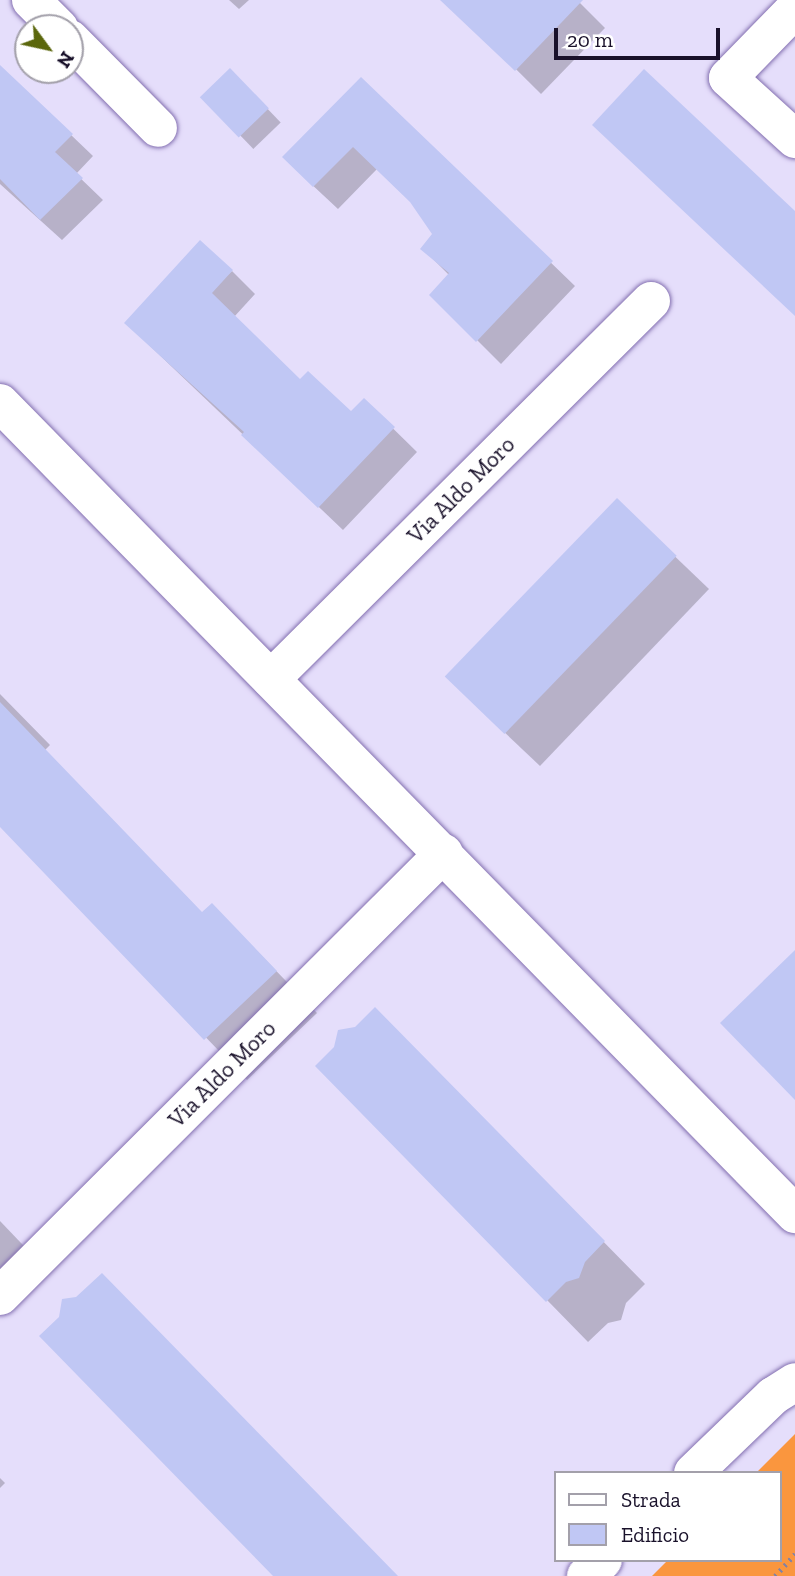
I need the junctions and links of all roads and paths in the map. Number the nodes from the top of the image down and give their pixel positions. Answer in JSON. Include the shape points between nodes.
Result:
{"nodes":[{"id":1,"x":31,"y":0,"type":"edge"},
{"id":2,"x":795,"y":9,"type":"edge"},
{"id":3,"x":45,"y":14,"type":"edge"},
{"id":4,"x":84,"y":53,"type":"edge"},
{"id":5,"x":158,"y":128,"type":"dead end"},
{"id":6,"x":795,"y":139,"type":"edge"},
{"id":7,"x":651,"y":301,"type":"dead end"},
{"id":8,"x":0,"y":403,"type":"edge"},
{"id":9,"x":271,"y":679,"type":"junction"},
{"id":10,"x":444,"y":853,"type":"junction"},
{"id":11,"x":795,"y":1214,"type":"edge"},
{"id":12,"x":0,"y":1296,"type":"edge"},
{"id":13,"x":795,"y":1363,"type":"edge"},
{"id":14,"x":784,"y":1389,"type":"edge"},
{"id":15,"x":695,"y":1471,"type":"edge"},
{"id":16,"x":795,"y":1554,"type":"edge"},
{"id":17,"x":601,"y":1562,"type":"edge"},
{"id":18,"x":586,"y":1576,"type":"edge"},
{"id":19,"x":775,"y":1576,"type":"edge"}],
"edges":[{"from":1,"to":3,"type":"street"},
{"from":2,"to":6,"type":"street","via":[[729,78]]},
{"from":4,"to":5,"type":"street"},
{"from":7,"to":9,"type":"street","name":"Via Aldo Moro"},
{"from":8,"to":9,"type":"street"},
{"from":9,"to":10,"type":"street"},
{"from":10,"to":11,"type":"street"},
{"from":10,"to":12,"type":"street","name":"Via Aldo Moro"},
{"from":13,"to":14,"type":"street"},
{"from":14,"to":15,"type":"street"},
{"from":16,"to":19,"type":"path"},
{"from":17,"to":18,"type":"street"}]}
